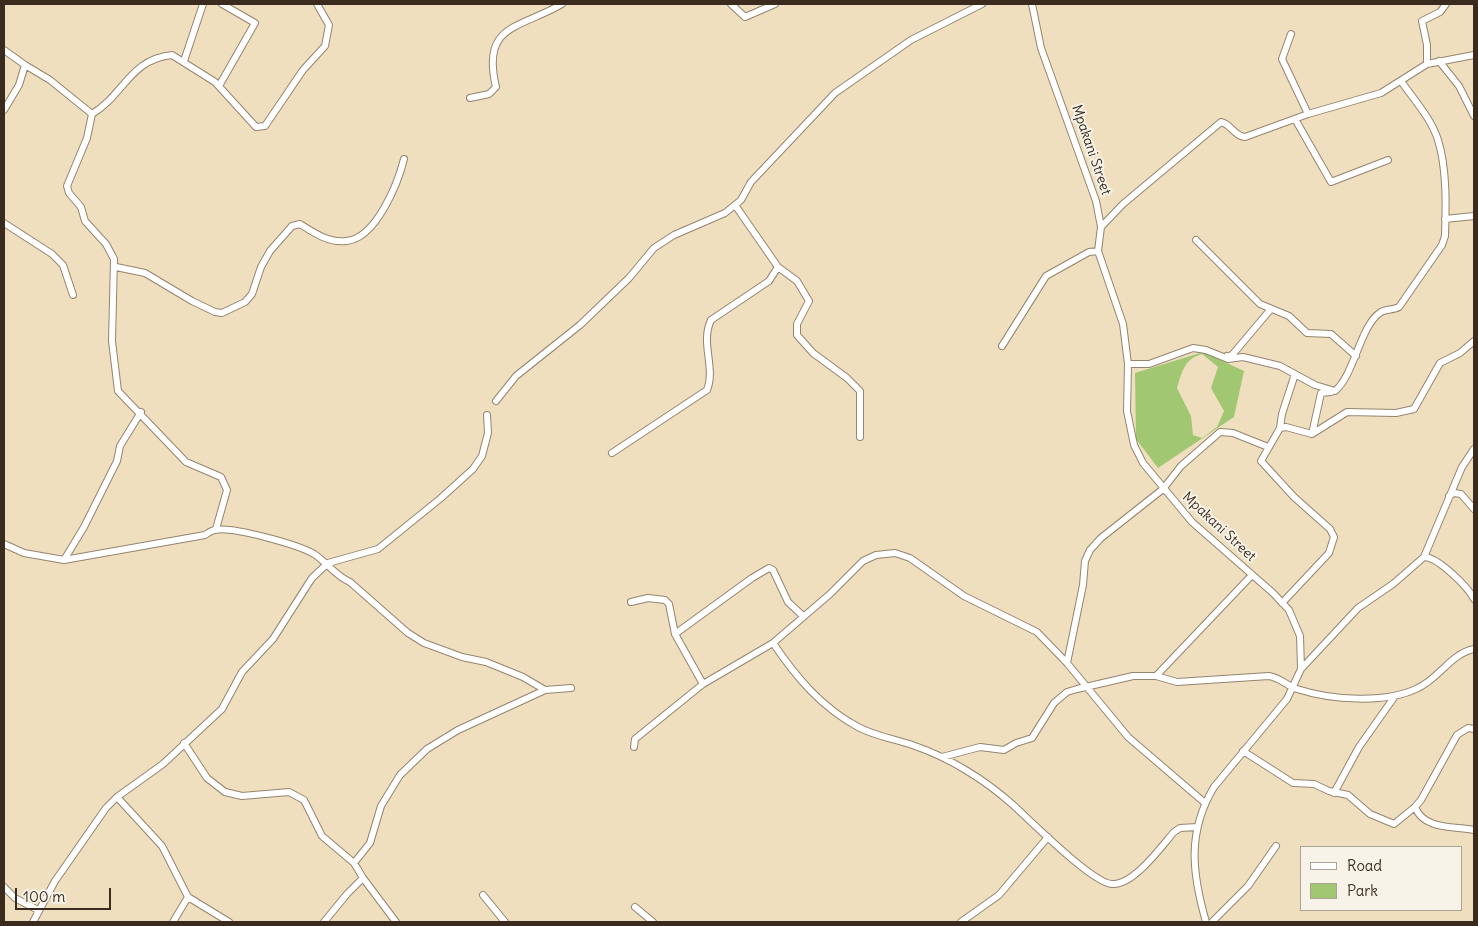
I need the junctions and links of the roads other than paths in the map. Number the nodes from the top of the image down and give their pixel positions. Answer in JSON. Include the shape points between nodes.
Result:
{"nodes":[{"id":1,"x":203,"y":4,"type":"edge"},
{"id":2,"x":222,"y":4,"type":"edge"},
{"id":3,"x":316,"y":4,"type":"edge"},
{"id":4,"x":562,"y":4,"type":"edge"},
{"id":5,"x":731,"y":4,"type":"edge"},
{"id":6,"x":775,"y":4,"type":"edge"},
{"id":7,"x":982,"y":4,"type":"edge"},
{"id":8,"x":1032,"y":4,"type":"edge"},
{"id":9,"x":1446,"y":4,"type":"edge"},
{"id":10,"x":1291,"y":34,"type":"dead end"},
{"id":11,"x":4,"y":50,"type":"edge"},
{"id":12,"x":1474,"y":55,"type":"edge"},
{"id":13,"x":184,"y":61,"type":"junction"},
{"id":14,"x":1439,"y":62,"type":"junction"},
{"id":15,"x":1427,"y":64,"type":"junction"},
{"id":16,"x":26,"y":65,"type":"junction"},
{"id":17,"x":1401,"y":81,"type":"junction"},
{"id":18,"x":219,"y":86,"type":"junction"},
{"id":19,"x":470,"y":98,"type":"dead end"},
{"id":20,"x":4,"y":110,"type":"edge"},
{"id":21,"x":92,"y":114,"type":"junction"},
{"id":22,"x":1308,"y":114,"type":"junction"},
{"id":23,"x":1474,"y":116,"type":"edge"},
{"id":24,"x":1295,"y":119,"type":"junction"},
{"id":25,"x":404,"y":159,"type":"dead end"},
{"id":26,"x":1388,"y":160,"type":"dead end"},
{"id":27,"x":735,"y":205,"type":"junction"},
{"id":28,"x":1474,"y":216,"type":"edge"},
{"id":29,"x":1446,"y":219,"type":"junction"},
{"id":30,"x":4,"y":223,"type":"edge"},
{"id":31,"x":1102,"y":227,"type":"junction"},
{"id":32,"x":1196,"y":240,"type":"dead end"},
{"id":33,"x":1098,"y":251,"type":"junction"},
{"id":34,"x":116,"y":267,"type":"junction"},
{"id":35,"x":778,"y":267,"type":"junction"},
{"id":36,"x":73,"y":295,"type":"dead end"},
{"id":37,"x":1270,"y":310,"type":"junction"},
{"id":38,"x":1474,"y":341,"type":"edge"},
{"id":39,"x":1002,"y":346,"type":"dead end"},
{"id":40,"x":1190,"y":346,"type":"dead end"},
{"id":41,"x":1356,"y":356,"type":"junction"},
{"id":42,"x":1128,"y":364,"type":"junction"},
{"id":43,"x":1294,"y":374,"type":"junction"},
{"id":44,"x":1335,"y":392,"type":"junction"},
{"id":45,"x":496,"y":401,"type":"dead end"},
{"id":46,"x":141,"y":412,"type":"junction"},
{"id":47,"x":487,"y":415,"type":"dead end"},
{"id":48,"x":1280,"y":428,"type":"junction"},
{"id":49,"x":1312,"y":434,"type":"junction"},
{"id":50,"x":860,"y":437,"type":"dead end"},
{"id":51,"x":1268,"y":447,"type":"junction"},
{"id":52,"x":1474,"y":449,"type":"edge"},
{"id":53,"x":612,"y":453,"type":"dead end"},
{"id":54,"x":1163,"y":489,"type":"junction"},
{"id":55,"x":1448,"y":496,"type":"junction"},
{"id":56,"x":1474,"y":509,"type":"edge"},
{"id":57,"x":216,"y":529,"type":"junction"},
{"id":58,"x":4,"y":544,"type":"edge"},
{"id":59,"x":12,"y":549,"type":"junction"},
{"id":60,"x":4,"y":550,"type":"edge"},
{"id":61,"x":1424,"y":556,"type":"junction"},
{"id":62,"x":64,"y":560,"type":"junction"},
{"id":63,"x":328,"y":563,"type":"junction"},
{"id":64,"x":1252,"y":575,"type":"junction"},
{"id":65,"x":1474,"y":599,"type":"edge"},
{"id":66,"x":631,"y":602,"type":"dead end"},
{"id":67,"x":1282,"y":603,"type":"junction"},
{"id":68,"x":803,"y":616,"type":"junction"},
{"id":69,"x":675,"y":634,"type":"junction"},
{"id":70,"x":773,"y":643,"type":"junction"},
{"id":71,"x":1474,"y":649,"type":"edge"},
{"id":72,"x":1067,"y":663,"type":"junction"},
{"id":73,"x":1301,"y":669,"type":"junction"},
{"id":74,"x":1156,"y":676,"type":"junction"},
{"id":75,"x":703,"y":684,"type":"junction"},
{"id":76,"x":1088,"y":687,"type":"junction"},
{"id":77,"x":571,"y":688,"type":"dead end"},
{"id":78,"x":1294,"y":688,"type":"junction"},
{"id":79,"x":545,"y":690,"type":"junction"},
{"id":80,"x":1395,"y":696,"type":"junction"},
{"id":81,"x":1474,"y":729,"type":"edge"},
{"id":82,"x":184,"y":744,"type":"junction"},
{"id":83,"x":634,"y":747,"type":"dead end"},
{"id":84,"x":1243,"y":751,"type":"junction"},
{"id":85,"x":942,"y":757,"type":"junction"},
{"id":86,"x":1334,"y":793,"type":"junction"},
{"id":87,"x":117,"y":797,"type":"junction"},
{"id":88,"x":1205,"y":803,"type":"junction"},
{"id":89,"x":1415,"y":807,"type":"junction"},
{"id":90,"x":1197,"y":827,"type":"junction"},
{"id":91,"x":1474,"y":830,"type":"edge"},
{"id":92,"x":1048,"y":836,"type":"junction"},
{"id":93,"x":1276,"y":846,"type":"dead end"},
{"id":94,"x":354,"y":863,"type":"junction"},
{"id":95,"x":363,"y":878,"type":"junction"},
{"id":96,"x":4,"y":886,"type":"edge"},
{"id":97,"x":483,"y":895,"type":"dead end"},
{"id":98,"x":188,"y":897,"type":"junction"},
{"id":99,"x":635,"y":907,"type":"dead end"},
{"id":100,"x":38,"y":910,"type":"junction"},
{"id":101,"x":33,"y":922,"type":"edge"},
{"id":102,"x":173,"y":922,"type":"edge"},
{"id":103,"x":229,"y":922,"type":"edge"},
{"id":104,"x":324,"y":922,"type":"edge"},
{"id":105,"x":396,"y":922,"type":"edge"},
{"id":106,"x":505,"y":922,"type":"edge"},
{"id":107,"x":653,"y":922,"type":"edge"},
{"id":108,"x":961,"y":922,"type":"edge"},
{"id":109,"x":1206,"y":922,"type":"edge"},
{"id":110,"x":1212,"y":922,"type":"edge"}],
"edges":[{"from":1,"to":13,"type":"street"},
{"from":2,"to":18,"type":"street","via":[[255,23]]},
{"from":3,"to":18,"type":"street","via":[[329,25],[326,46],[303,70],[265,126],[256,127],[250,122]]},
{"from":4,"to":19,"type":"street","via":[[499,36],[493,50],[496,87],[489,94]]},
{"from":5,"to":6,"type":"street","via":[[745,17]]},
{"from":7,"to":27,"type":"street","via":[[911,40],[835,93],[774,157]]},
{"from":8,"to":31,"type":"street","name":"Mpakani Street","via":[[1041,48],[1096,201]]},
{"from":9,"to":15,"type":"street","via":[[1440,12],[1422,21]]},
{"from":10,"to":22,"type":"street","via":[[1282,59]]},
{"from":11,"to":16,"type":"street"},
{"from":12,"to":14,"type":"street"},
{"from":13,"to":18,"type":"street"},
{"from":13,"to":21,"type":"street","via":[[172,55],[144,65]]},
{"from":14,"to":15,"type":"street"},
{"from":14,"to":23,"type":"street","via":[[1459,86]]},
{"from":15,"to":17,"type":"street"},
{"from":16,"to":20,"type":"street"},
{"from":16,"to":21,"type":"street"},
{"from":17,"to":22,"type":"street","via":[[1370,98]]},
{"from":17,"to":29,"type":"street","via":[[1431,123],[1438,140]]},
{"from":21,"to":34,"type":"street","via":[[87,138],[67,186],[81,207],[85,221],[112,253]]},
{"from":22,"to":24,"type":"street"},
{"from":24,"to":26,"type":"street","via":[[1331,182]]},
{"from":24,"to":31,"type":"street","via":[[1245,137],[1240,137],[1226,123],[1220,122],[1130,198]]},
{"from":25,"to":34,"type":"street","via":[[398,182],[386,204],[360,236],[346,242],[331,240],[300,224],[292,226],[270,251],[252,294],[231,310],[215,312],[145,273]]},
{"from":27,"to":35,"type":"street"},
{"from":27,"to":45,"type":"street","via":[[726,213],[654,248],[629,278],[580,325],[516,376]]},
{"from":28,"to":29,"type":"street"},
{"from":29,"to":41,"type":"street","via":[[1442,245],[1432,261],[1400,307],[1378,315]]},
{"from":30,"to":36,"type":"street","via":[[52,254],[62,265]]},
{"from":31,"to":33,"type":"street","name":"Mpakani Street"},
{"from":32,"to":37,"type":"street","via":[[1253,299]]},
{"from":33,"to":39,"type":"street","via":[[1089,252],[1046,276]]},
{"from":33,"to":42,"type":"street","name":"Mpakani Street","via":[[1123,324]]},
{"from":34,"to":46,"type":"street","via":[[112,341],[118,391]]},
{"from":35,"to":50,"type":"street","via":[[797,281],[810,301],[797,324],[797,335],[813,353],[860,391]]},
{"from":35,"to":53,"type":"street","via":[[770,281],[711,320],[706,341],[710,380],[707,390]]},
{"from":37,"to":40,"type":"street","via":[[1230,357],[1206,346]]},
{"from":37,"to":41,"type":"street","via":[[1289,316],[1307,334],[1331,334]]},
{"from":38,"to":49,"type":"street","via":[[1440,363],[1414,408],[1396,414],[1346,412]]},
{"from":41,"to":44,"type":"street","via":[[1344,384]]},
{"from":42,"to":43,"type":"street","via":[[1149,364],[1193,348],[1228,359],[1243,358],[1280,366]]},
{"from":42,"to":54,"type":"street","name":"Mpakani Street","via":[[1129,429],[1143,462]]},
{"from":43,"to":44,"type":"street"},
{"from":43,"to":48,"type":"street"},
{"from":44,"to":49,"type":"street","via":[[1321,393]]},
{"from":46,"to":57,"type":"street","via":[[186,462],[224,482],[227,490]]},
{"from":46,"to":62,"type":"street","via":[[120,446],[117,461]]},
{"from":47,"to":63,"type":"street","via":[[488,434],[482,456],[459,482],[378,549]]},
{"from":48,"to":49,"type":"street"},
{"from":48,"to":51,"type":"street"},
{"from":51,"to":54,"type":"street","via":[[1233,432],[1220,432],[1181,466]]},
{"from":51,"to":67,"type":"street","via":[[1262,461],[1299,502],[1330,529],[1334,537],[1329,553]]},
{"from":52,"to":55,"type":"street"},
{"from":54,"to":64,"type":"street","name":"Mpakani Street","via":[[1192,522]]},
{"from":54,"to":72,"type":"street","via":[[1090,550],[1085,561]]},
{"from":55,"to":56,"type":"street","via":[[1461,494]]},
{"from":55,"to":61,"type":"street"},
{"from":57,"to":62,"type":"street","via":[[205,535]]},
{"from":57,"to":63,"type":"street","via":[[269,537],[312,553]]},
{"from":58,"to":59,"type":"street"},
{"from":59,"to":60,"type":"street"},
{"from":59,"to":62,"type":"street"},
{"from":61,"to":65,"type":"street","via":[[1434,559],[1459,580]]},
{"from":61,"to":73,"type":"street","via":[[1399,580],[1358,608]]},
{"from":63,"to":79,"type":"street","via":[[339,578],[350,582],[424,643],[486,662]]},
{"from":63,"to":82,"type":"street","via":[[312,578],[273,639],[242,672],[222,709]]},
{"from":64,"to":67,"type":"street","name":"Mpakani Street"},
{"from":64,"to":74,"type":"street"},
{"from":66,"to":69,"type":"street","via":[[648,598],[666,600]]},
{"from":67,"to":73,"type":"street","name":"Mpakani Street","via":[[1289,610],[1300,636]]},
{"from":68,"to":69,"type":"street","via":[[788,602],[773,570],[769,568]]},
{"from":68,"to":70,"type":"street"},
{"from":68,"to":72,"type":"street","via":[[863,561],[876,555],[895,554],[910,558],[964,596],[1037,632]]},
{"from":69,"to":75,"type":"street"},
{"from":70,"to":75,"type":"street"},
{"from":70,"to":85,"type":"street","via":[[807,689],[857,726],[880,738],[915,746]]},
{"from":71,"to":80,"type":"street","via":[[1456,656],[1419,688]]},
{"from":72,"to":76,"type":"street"},
{"from":73,"to":78,"type":"street","name":"Mpakani Street"},
{"from":74,"to":76,"type":"street","via":[[1124,678]]},
{"from":74,"to":78,"type":"street","via":[[1177,682],[1269,676]]},
{"from":75,"to":83,"type":"street","via":[[635,739]]},
{"from":76,"to":85,"type":"street","via":[[1060,696],[1032,738],[1004,750],[980,747]]},
{"from":76,"to":88,"type":"street","via":[[1128,737]]},
{"from":77,"to":79,"type":"street"},
{"from":78,"to":80,"type":"street","via":[[1363,698]]},
{"from":78,"to":84,"type":"street","name":"Mpakani Street"},
{"from":79,"to":94,"type":"street","via":[[458,730],[427,749],[400,775],[381,806],[370,843]]},
{"from":80,"to":86,"type":"street","via":[[1359,747]]},
{"from":81,"to":89,"type":"street","via":[[1468,728],[1457,735]]},
{"from":82,"to":87,"type":"street","via":[[163,764]]},
{"from":82,"to":94,"type":"street","via":[[207,778],[225,792],[242,796],[289,792],[299,796],[322,836]]},
{"from":84,"to":86,"type":"street","via":[[1292,783],[1314,784]]},
{"from":84,"to":88,"type":"street","name":"Mpakani Street"},
{"from":85,"to":92,"type":"street","via":[[1004,798]]},
{"from":86,"to":89,"type":"street","via":[[1348,795],[1370,814],[1392,824]]},
{"from":87,"to":98,"type":"street","via":[[162,846]]},
{"from":87,"to":100,"type":"street","via":[[96,820]]},
{"from":88,"to":90,"type":"street","name":"Mpakani Street"},
{"from":89,"to":91,"type":"street","via":[[1427,822]]},
{"from":90,"to":92,"type":"street","via":[[1180,828],[1132,878],[1112,884],[1082,866]]},
{"from":90,"to":109,"type":"street","name":"Mpakani Street","via":[[1193,844],[1196,890]]},
{"from":92,"to":108,"type":"street","via":[[999,895]]},
{"from":93,"to":110,"type":"street","via":[[1248,886]]},
{"from":94,"to":95,"type":"street"},
{"from":95,"to":104,"type":"street"},
{"from":95,"to":105,"type":"street"},
{"from":96,"to":100,"type":"street","via":[[15,898]]},
{"from":97,"to":106,"type":"street"},
{"from":98,"to":102,"type":"street"},
{"from":98,"to":103,"type":"street"},
{"from":99,"to":107,"type":"street"},
{"from":100,"to":101,"type":"street"}]}
